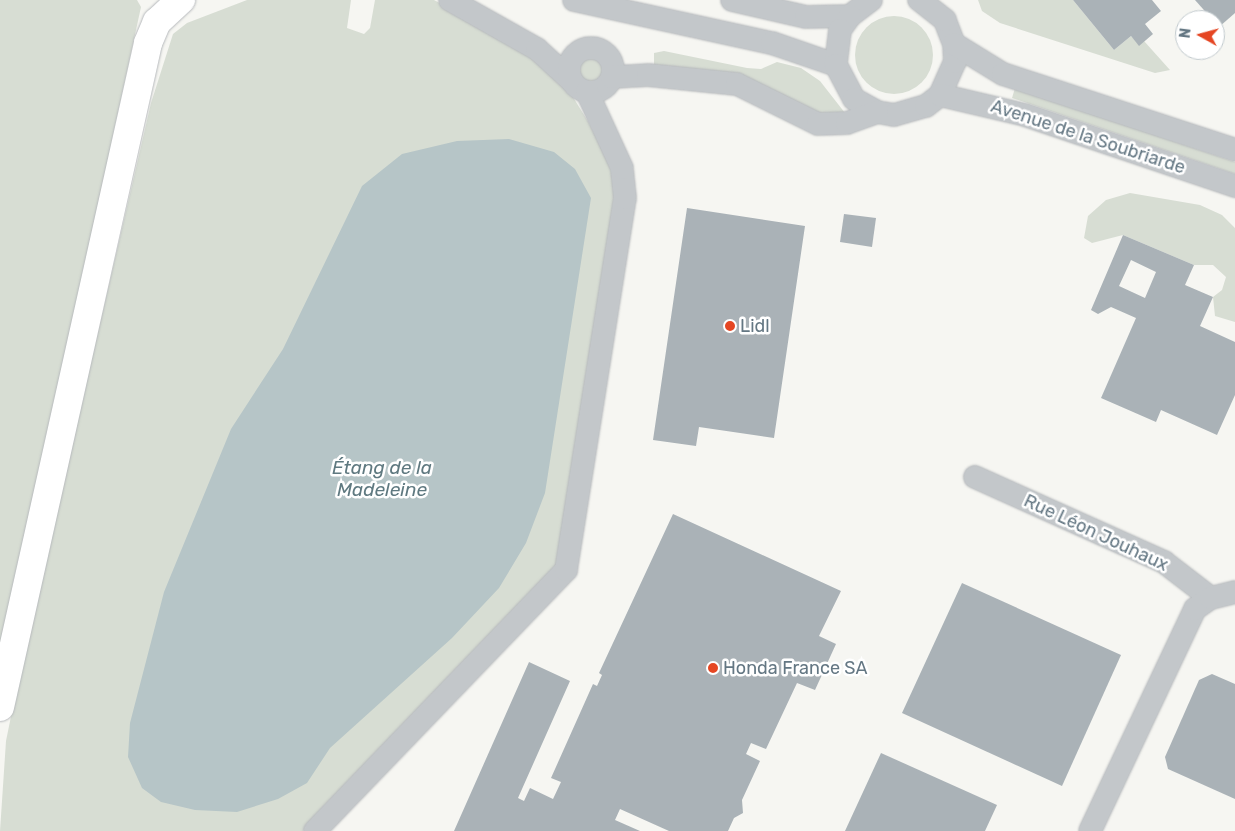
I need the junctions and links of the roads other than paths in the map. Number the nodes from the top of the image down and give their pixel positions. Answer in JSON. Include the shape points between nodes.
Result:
{"nodes":[{"id":1,"x":181,"y":0,"type":"edge"},
{"id":2,"x":450,"y":0,"type":"edge"},
{"id":3,"x":574,"y":0,"type":"edge"},
{"id":4,"x":732,"y":0,"type":"edge"},
{"id":5,"x":871,"y":0,"type":"edge"},
{"id":6,"x":925,"y":1,"type":"edge"},
{"id":7,"x":850,"y":16,"type":"junction"},
{"id":8,"x":954,"y":44,"type":"junction"},
{"id":9,"x":836,"y":65,"type":"junction"},
{"id":10,"x":612,"y":77,"type":"junction"},
{"id":11,"x":579,"y":86,"type":"junction"},
{"id":12,"x":940,"y":95,"type":"junction"},
{"id":13,"x":877,"y":112,"type":"junction"},
{"id":14,"x":1235,"y":150,"type":"edge"},
{"id":15,"x":1235,"y":186,"type":"edge"},
{"id":16,"x":975,"y":477,"type":"dead end"},
{"id":17,"x":1235,"y":592,"type":"edge"},
{"id":18,"x":1211,"y":598,"type":"junction"},
{"id":19,"x":0,"y":707,"type":"edge"},
{"id":20,"x":315,"y":831,"type":"edge"},
{"id":21,"x":1090,"y":831,"type":"edge"}],
"edges":[{"from":1,"to":19,"type":"highway","via":[[157,22],[148,42]]},
{"from":2,"to":11,"type":"street","via":[[537,49]]},
{"from":3,"to":9,"type":"street","via":[[772,43]]},
{"from":4,"to":7,"type":"street","via":[[806,17]]},
{"from":5,"to":7,"type":"street"},
{"from":6,"to":8,"type":"street","via":[[945,20]]},
{"from":7,"to":9,"type":"street","via":[[840,30]]},
{"from":8,"to":12,"type":"street","via":[[952,71]]},
{"from":8,"to":14,"type":"street","name":"Avenue de la Soubriarde","via":[[1003,74]]},
{"from":9,"to":13,"type":"street","via":[[854,99]]},
{"from":10,"to":11,"type":"street","via":[[599,91]]},
{"from":10,"to":11,"type":"street","via":[[608,57],[589,48],[572,59]]},
{"from":10,"to":13,"type":"street","via":[[648,75],[737,84],[818,124],[847,123]]},
{"from":11,"to":20,"type":"street","via":[[622,168],[625,198],[566,570]]},
{"from":12,"to":13,"type":"street","via":[[911,113]]},
{"from":12,"to":15,"type":"street","name":"Avenue de la Soubriarde","via":[[1025,115]]},
{"from":16,"to":18,"type":"street","name":"Rue Léon Jouhaux","via":[[1164,562]]},
{"from":17,"to":18,"type":"street"},
{"from":18,"to":21,"type":"street","via":[[1195,609],[1183,629]]}]}
